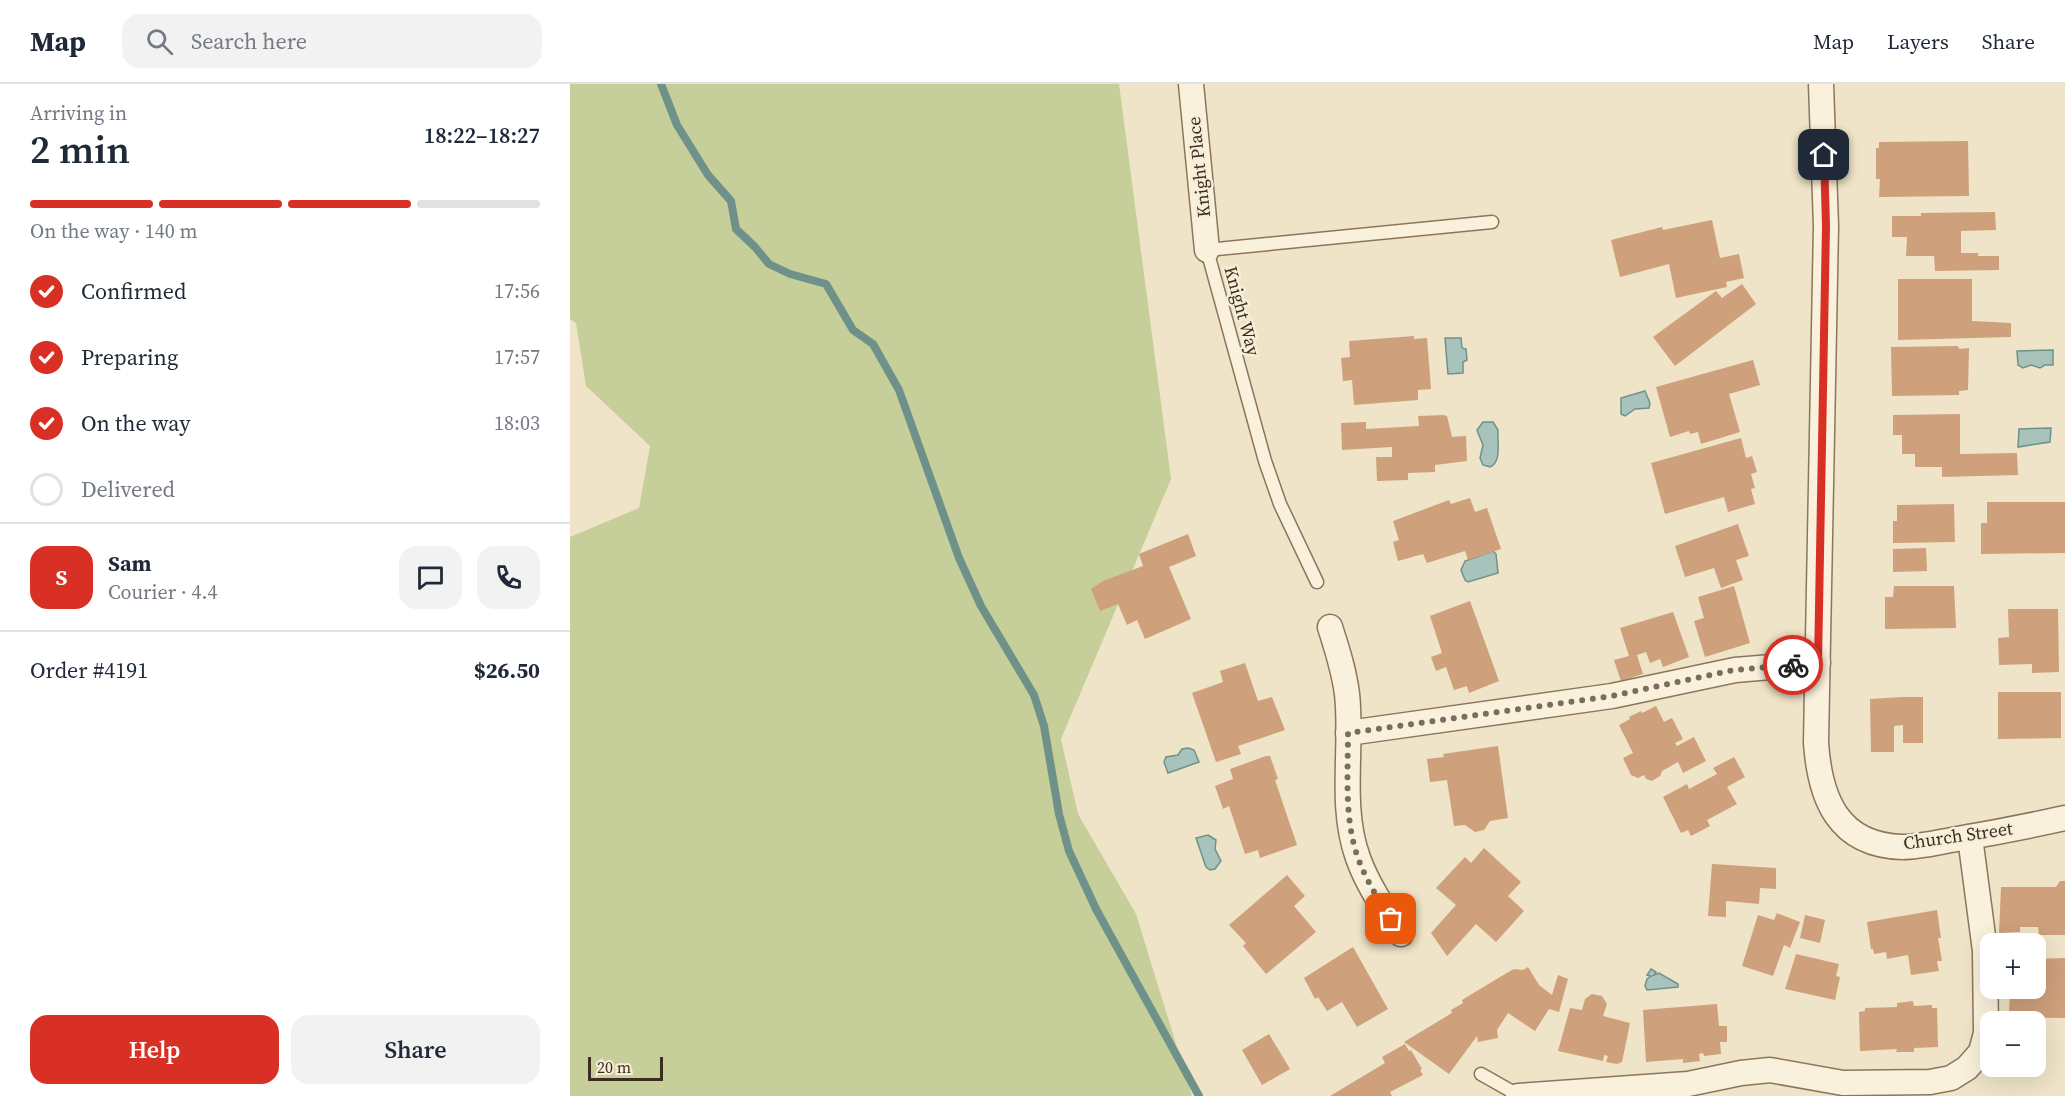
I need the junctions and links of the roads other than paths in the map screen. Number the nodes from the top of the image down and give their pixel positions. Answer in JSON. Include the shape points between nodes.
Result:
{"nodes":[{"id":1,"x":1191,"y":84,"type":"edge"},
{"id":2,"x":1821,"y":84,"type":"edge"},
{"id":3,"x":1492,"y":222,"type":"dead end"},
{"id":4,"x":1207,"y":250,"type":"junction"},
{"id":5,"x":1317,"y":582,"type":"dead end"},
{"id":6,"x":1330,"y":627,"type":"dead end"},
{"id":7,"x":1818,"y":663,"type":"junction"},
{"id":8,"x":1348,"y":733,"type":"junction"},
{"id":9,"x":2065,"y":818,"type":"edge"},
{"id":10,"x":1970,"y":837,"type":"junction"},
{"id":11,"x":1401,"y":934,"type":"dead end"},
{"id":12,"x":1481,"y":1074,"type":"dead end"},
{"id":13,"x":1518,"y":1095,"type":"edge"}],
"edges":[{"from":1,"to":4,"type":"street","name":"Knight Place"},
{"from":2,"to":7,"type":"street","name":"Church Street","via":[[1826,226]]},
{"from":3,"to":4,"type":"lane","name":"Knight Way"},
{"from":4,"to":5,"type":"lane","name":"Knight Way","via":[[1265,461],[1280,504]]},
{"from":6,"to":8,"type":"street","via":[[1344,675]]},
{"from":7,"to":8,"type":"street","via":[[1734,670],[1612,696]]},
{"from":7,"to":10,"type":"street","name":"Church Street","via":[[1818,769],[1824,797],[1837,818],[1855,834],[1878,844],[1903,847]]},
{"from":8,"to":11,"type":"street","via":[[1350,819],[1358,857],[1372,889]]},
{"from":9,"to":10,"type":"street","name":"Church Street"},
{"from":10,"to":13,"type":"street","via":[[1985,951],[1986,1033],[1981,1052],[1951,1078],[1930,1082],[1843,1083],[1770,1070],[1688,1084]]},
{"from":12,"to":13,"type":"lane"}]}
